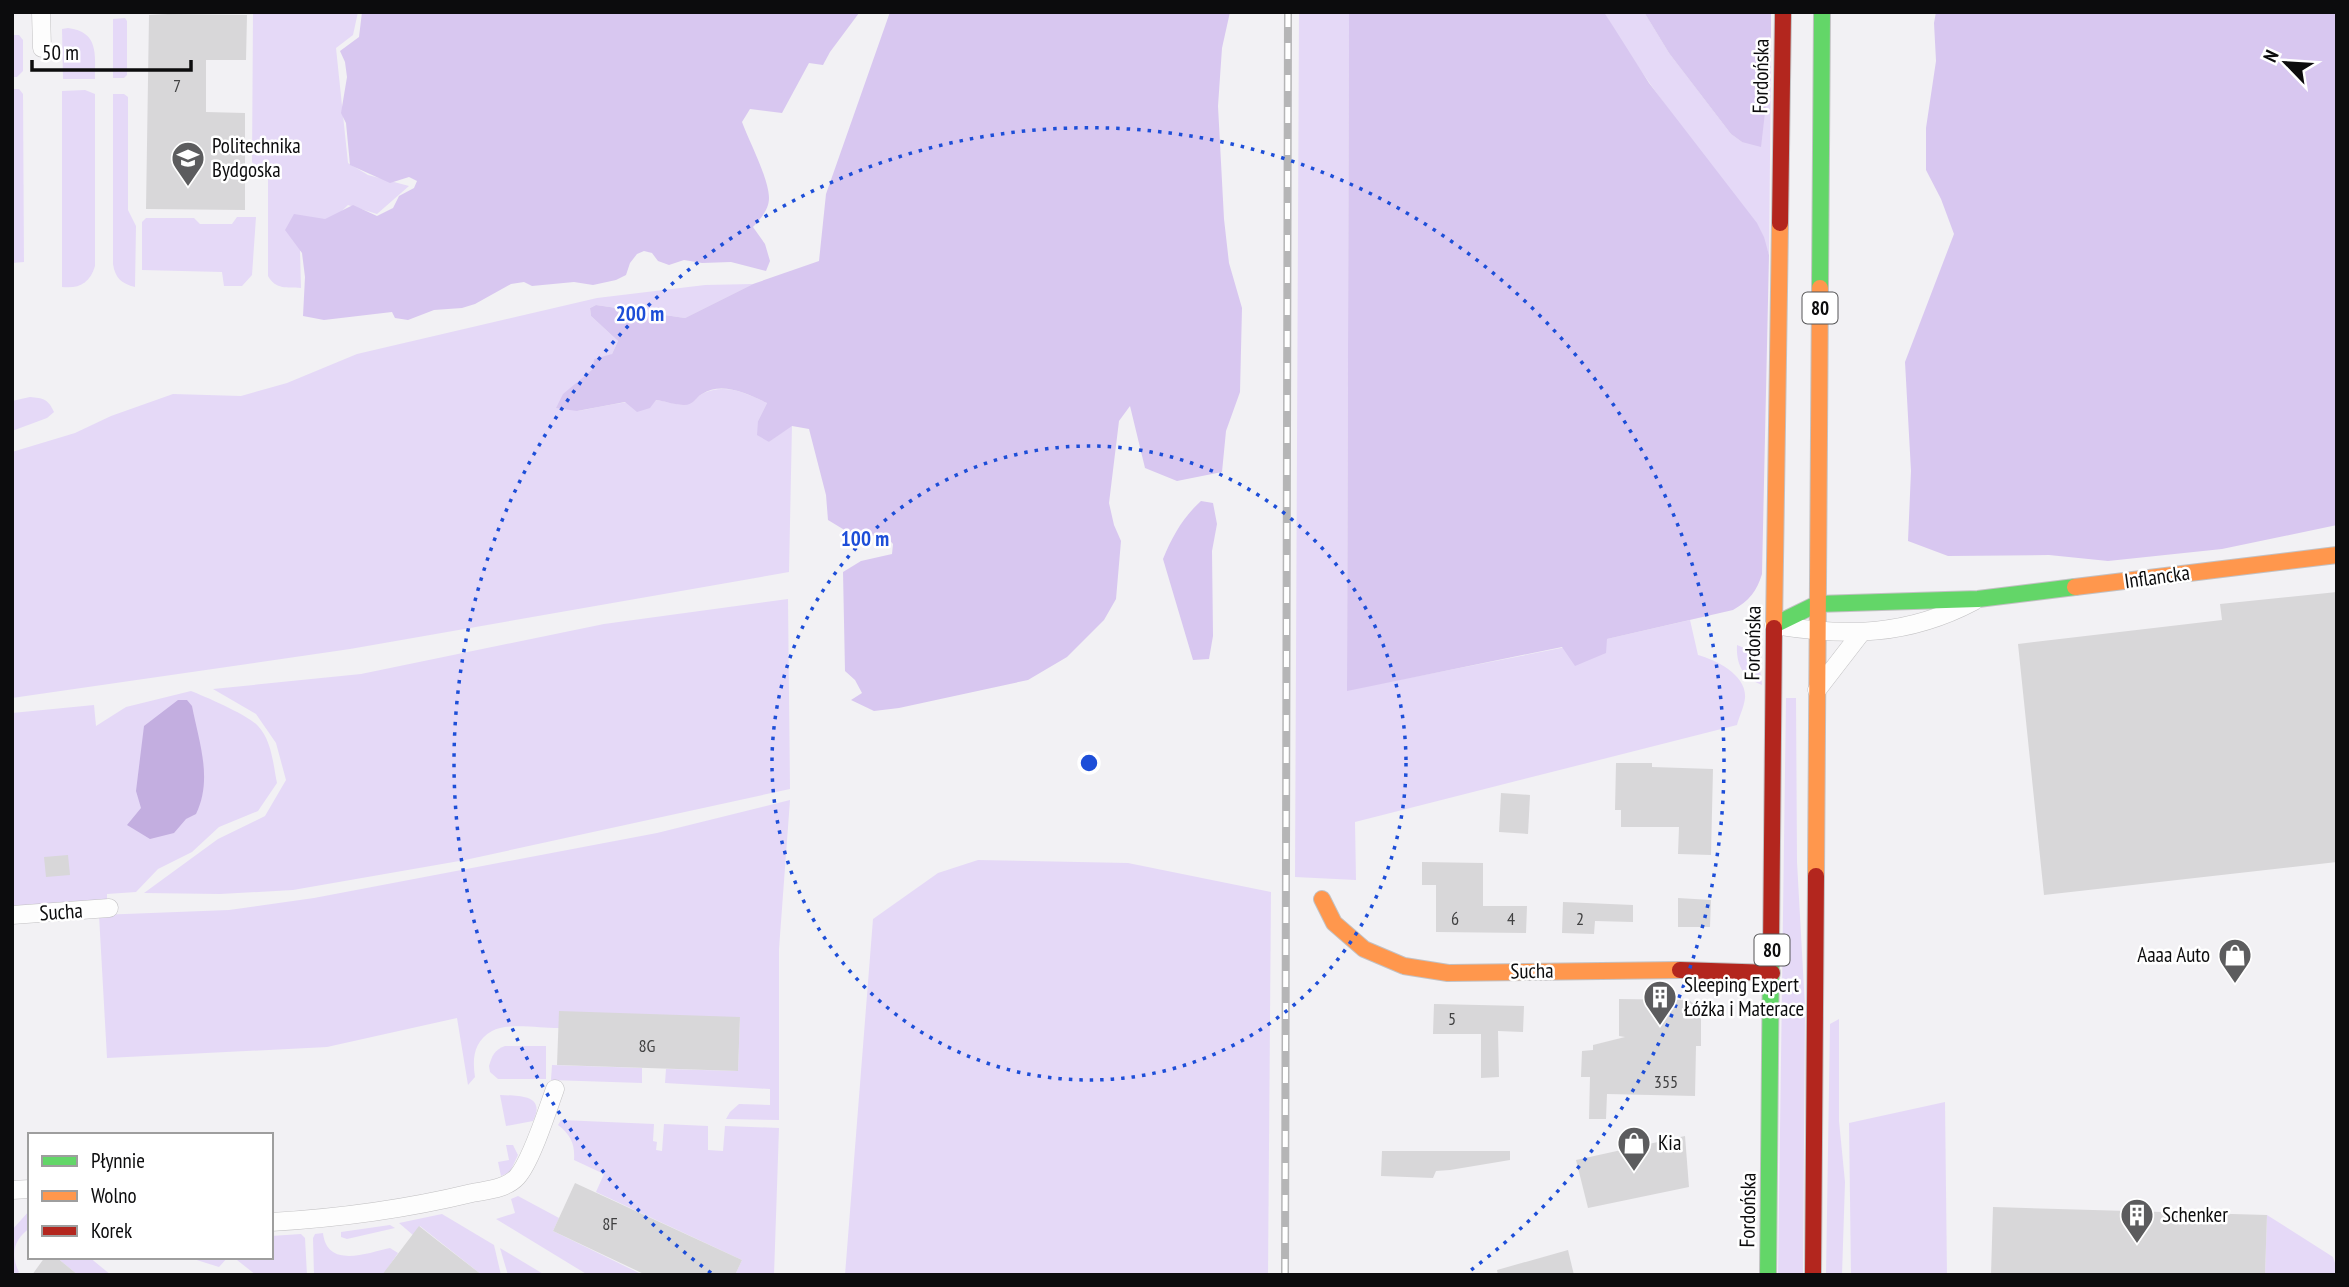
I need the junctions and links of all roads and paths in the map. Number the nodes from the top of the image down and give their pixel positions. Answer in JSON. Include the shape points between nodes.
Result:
{"nodes":[{"id":1,"x":41,"y":12,"type":"edge"},
{"id":2,"x":1783,"y":12,"type":"edge"},
{"id":3,"x":1822,"y":12,"type":"edge"},
{"id":4,"x":42,"y":48,"type":"dead end"},
{"id":5,"x":2337,"y":555,"type":"edge"},
{"id":6,"x":1978,"y":599,"type":"junction"},
{"id":7,"x":1817,"y":604,"type":"junction"},
{"id":8,"x":1774,"y":625,"type":"junction"},
{"id":9,"x":1817,"y":632,"type":"junction"},
{"id":10,"x":1861,"y":633,"type":"junction"},
{"id":11,"x":1817,"y":690,"type":"junction"},
{"id":12,"x":1322,"y":899,"type":"dead end"},
{"id":13,"x":109,"y":908,"type":"dead end"},
{"id":14,"x":12,"y":915,"type":"edge"},
{"id":15,"x":1772,"y":973,"type":"junction"},
{"id":16,"x":555,"y":1089,"type":"dead end"},
{"id":17,"x":273,"y":1222,"type":"edge"},
{"id":18,"x":1768,"y":1275,"type":"edge"},
{"id":19,"x":1812,"y":1275,"type":"edge"}],
"edges":[{"from":1,"to":4,"type":"street"},
{"from":2,"to":8,"type":"main road","name":"Fordońska","number":"80"},
{"from":3,"to":7,"type":"main road","number":"80"},
{"from":5,"to":6,"type":"main road","name":"Inflancka"},
{"from":6,"to":7,"type":"main road","name":"Inflancka"},
{"from":6,"to":10,"type":"street","name":"Inflancka","via":[[1950,614]]},
{"from":7,"to":8,"type":"main road"},
{"from":7,"to":9,"type":"main road","number":"80"},
{"from":8,"to":9,"type":"street","name":"Inflancka"},
{"from":8,"to":15,"type":"main road","name":"Fordońska","number":"80"},
{"from":9,"to":10,"type":"street","name":"Inflancka"},
{"from":9,"to":11,"type":"main road","number":"80"},
{"from":10,"to":11,"type":"street"},
{"from":11,"to":19,"type":"main road","number":"80"},
{"from":12,"to":15,"type":"main road","name":"Sucha","via":[[1334,923],[1364,949],[1404,966],[1448,973],[1647,969]]},
{"from":13,"to":14,"type":"street","name":"Sucha"},
{"from":15,"to":18,"type":"main road","name":"Fordońska","number":"80"},
{"from":16,"to":17,"type":"street","via":[[519,1175],[509,1184],[379,1212]]}]}
